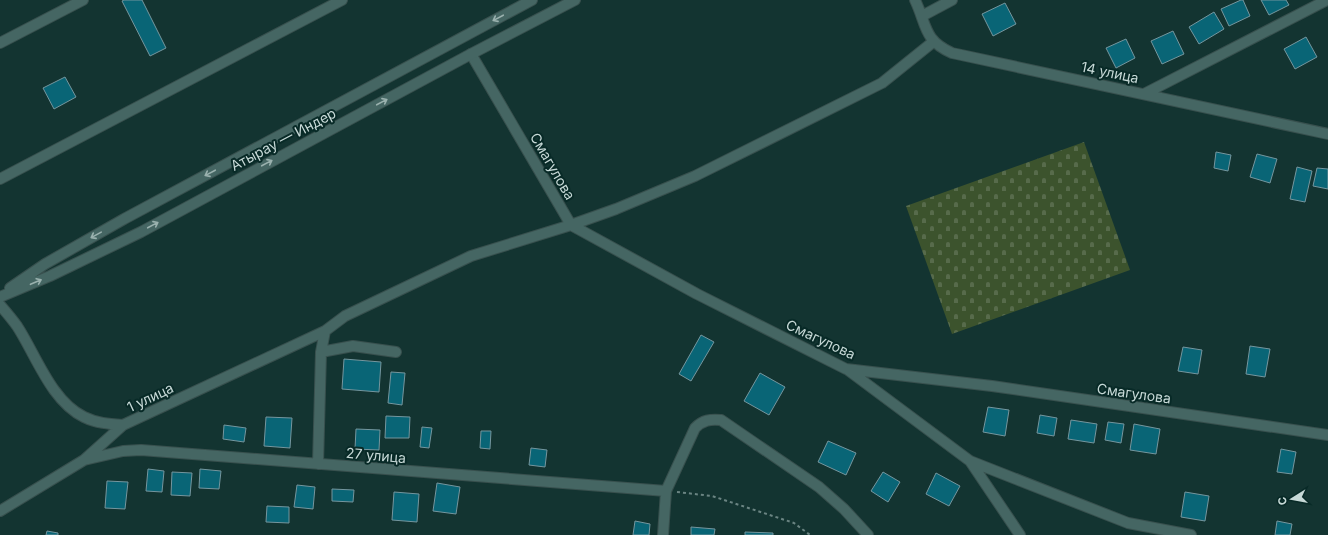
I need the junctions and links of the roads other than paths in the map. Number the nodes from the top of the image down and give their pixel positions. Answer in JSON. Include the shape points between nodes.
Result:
{"nodes":[{"id":1,"x":83,"y":0,"type":"edge"},
{"id":2,"x":342,"y":0,"type":"edge"},
{"id":3,"x":532,"y":0,"type":"edge"},
{"id":4,"x":575,"y":0,"type":"edge"},
{"id":5,"x":914,"y":0,"type":"edge"},
{"id":6,"x":952,"y":0,"type":"edge"},
{"id":7,"x":1327,"y":0,"type":"edge"},
{"id":8,"x":922,"y":16,"type":"junction"},
{"id":9,"x":2,"y":39,"type":"edge"},
{"id":10,"x":934,"y":42,"type":"junction"},
{"id":11,"x":471,"y":54,"type":"junction"},
{"id":12,"x":1144,"y":94,"type":"junction"},
{"id":13,"x":1328,"y":134,"type":"edge"},
{"id":14,"x":0,"y":179,"type":"edge"},
{"id":15,"x":571,"y":225,"type":"junction"},
{"id":16,"x":0,"y":296,"type":"edge"},
{"id":17,"x":0,"y":305,"type":"edge"},
{"id":18,"x":325,"y":331,"type":"junction"},
{"id":19,"x":321,"y":352,"type":"junction"},
{"id":20,"x":396,"y":352,"type":"dead end"},
{"id":21,"x":846,"y":369,"type":"junction"},
{"id":22,"x":122,"y":426,"type":"junction"},
{"id":23,"x":1328,"y":435,"type":"edge"},
{"id":24,"x":84,"y":460,"type":"junction"},
{"id":25,"x":970,"y":461,"type":"junction"},
{"id":26,"x":318,"y":464,"type":"junction"},
{"id":27,"x":666,"y":491,"type":"junction"},
{"id":28,"x":0,"y":511,"type":"edge"},
{"id":29,"x":663,"y":535,"type":"edge"},
{"id":30,"x":868,"y":535,"type":"edge"},
{"id":31,"x":1020,"y":535,"type":"edge"},
{"id":32,"x":1191,"y":535,"type":"edge"}],
"edges":[{"from":1,"to":9,"type":"street"},
{"from":2,"to":14,"type":"street"},
{"from":3,"to":16,"type":"street","name":"Атырау — Индер","one_way":true,"via":[[118,222],[45,264]]},
{"from":4,"to":11,"type":"street","name":"Атырау — Индер"},
{"from":5,"to":8,"type":"street","name":"14 улица"},
{"from":6,"to":8,"type":"street"},
{"from":7,"to":12,"type":"street"},
{"from":8,"to":10,"type":"street","name":"14 улица","via":[[926,30]]},
{"from":10,"to":12,"type":"street","name":"14 улица","via":[[952,53]]},
{"from":10,"to":15,"type":"street","name":"1 улица","via":[[882,83],[792,129],[695,176]]},
{"from":11,"to":15,"type":"street","name":"Смагулова"},
{"from":16,"to":11,"type":"street","name":"Атырау — Индер","one_way":true,"via":[[50,276],[141,232]]},
{"from":12,"to":13,"type":"street","name":"14 улица"},
{"from":15,"to":18,"type":"street","name":"1 улица","via":[[471,256],[345,316]]},
{"from":15,"to":21,"type":"street","name":"Смагулова","via":[[698,294]]},
{"from":17,"to":22,"type":"street","via":[[18,327],[52,387],[67,404],[83,416],[98,422]]},
{"from":18,"to":19,"type":"street"},
{"from":18,"to":22,"type":"street","name":"1 улица"},
{"from":19,"to":20,"type":"street","via":[[354,346]]},
{"from":19,"to":26,"type":"street"},
{"from":21,"to":23,"type":"street","name":"Смагулова","via":[[992,386]]},
{"from":21,"to":25,"type":"street"},
{"from":22,"to":24,"type":"street","name":"1 улица"},
{"from":24,"to":26,"type":"street","name":"27 улица","via":[[123,451],[140,450]]},
{"from":24,"to":28,"type":"street","name":"1 улица"},
{"from":25,"to":31,"type":"street"},
{"from":25,"to":32,"type":"street","via":[[1128,523]]},
{"from":26,"to":27,"type":"street","name":"27 улица"},
{"from":27,"to":29,"type":"street"},
{"from":27,"to":30,"type":"street","via":[[695,428],[711,419],[721,420],[819,487]]}]}
